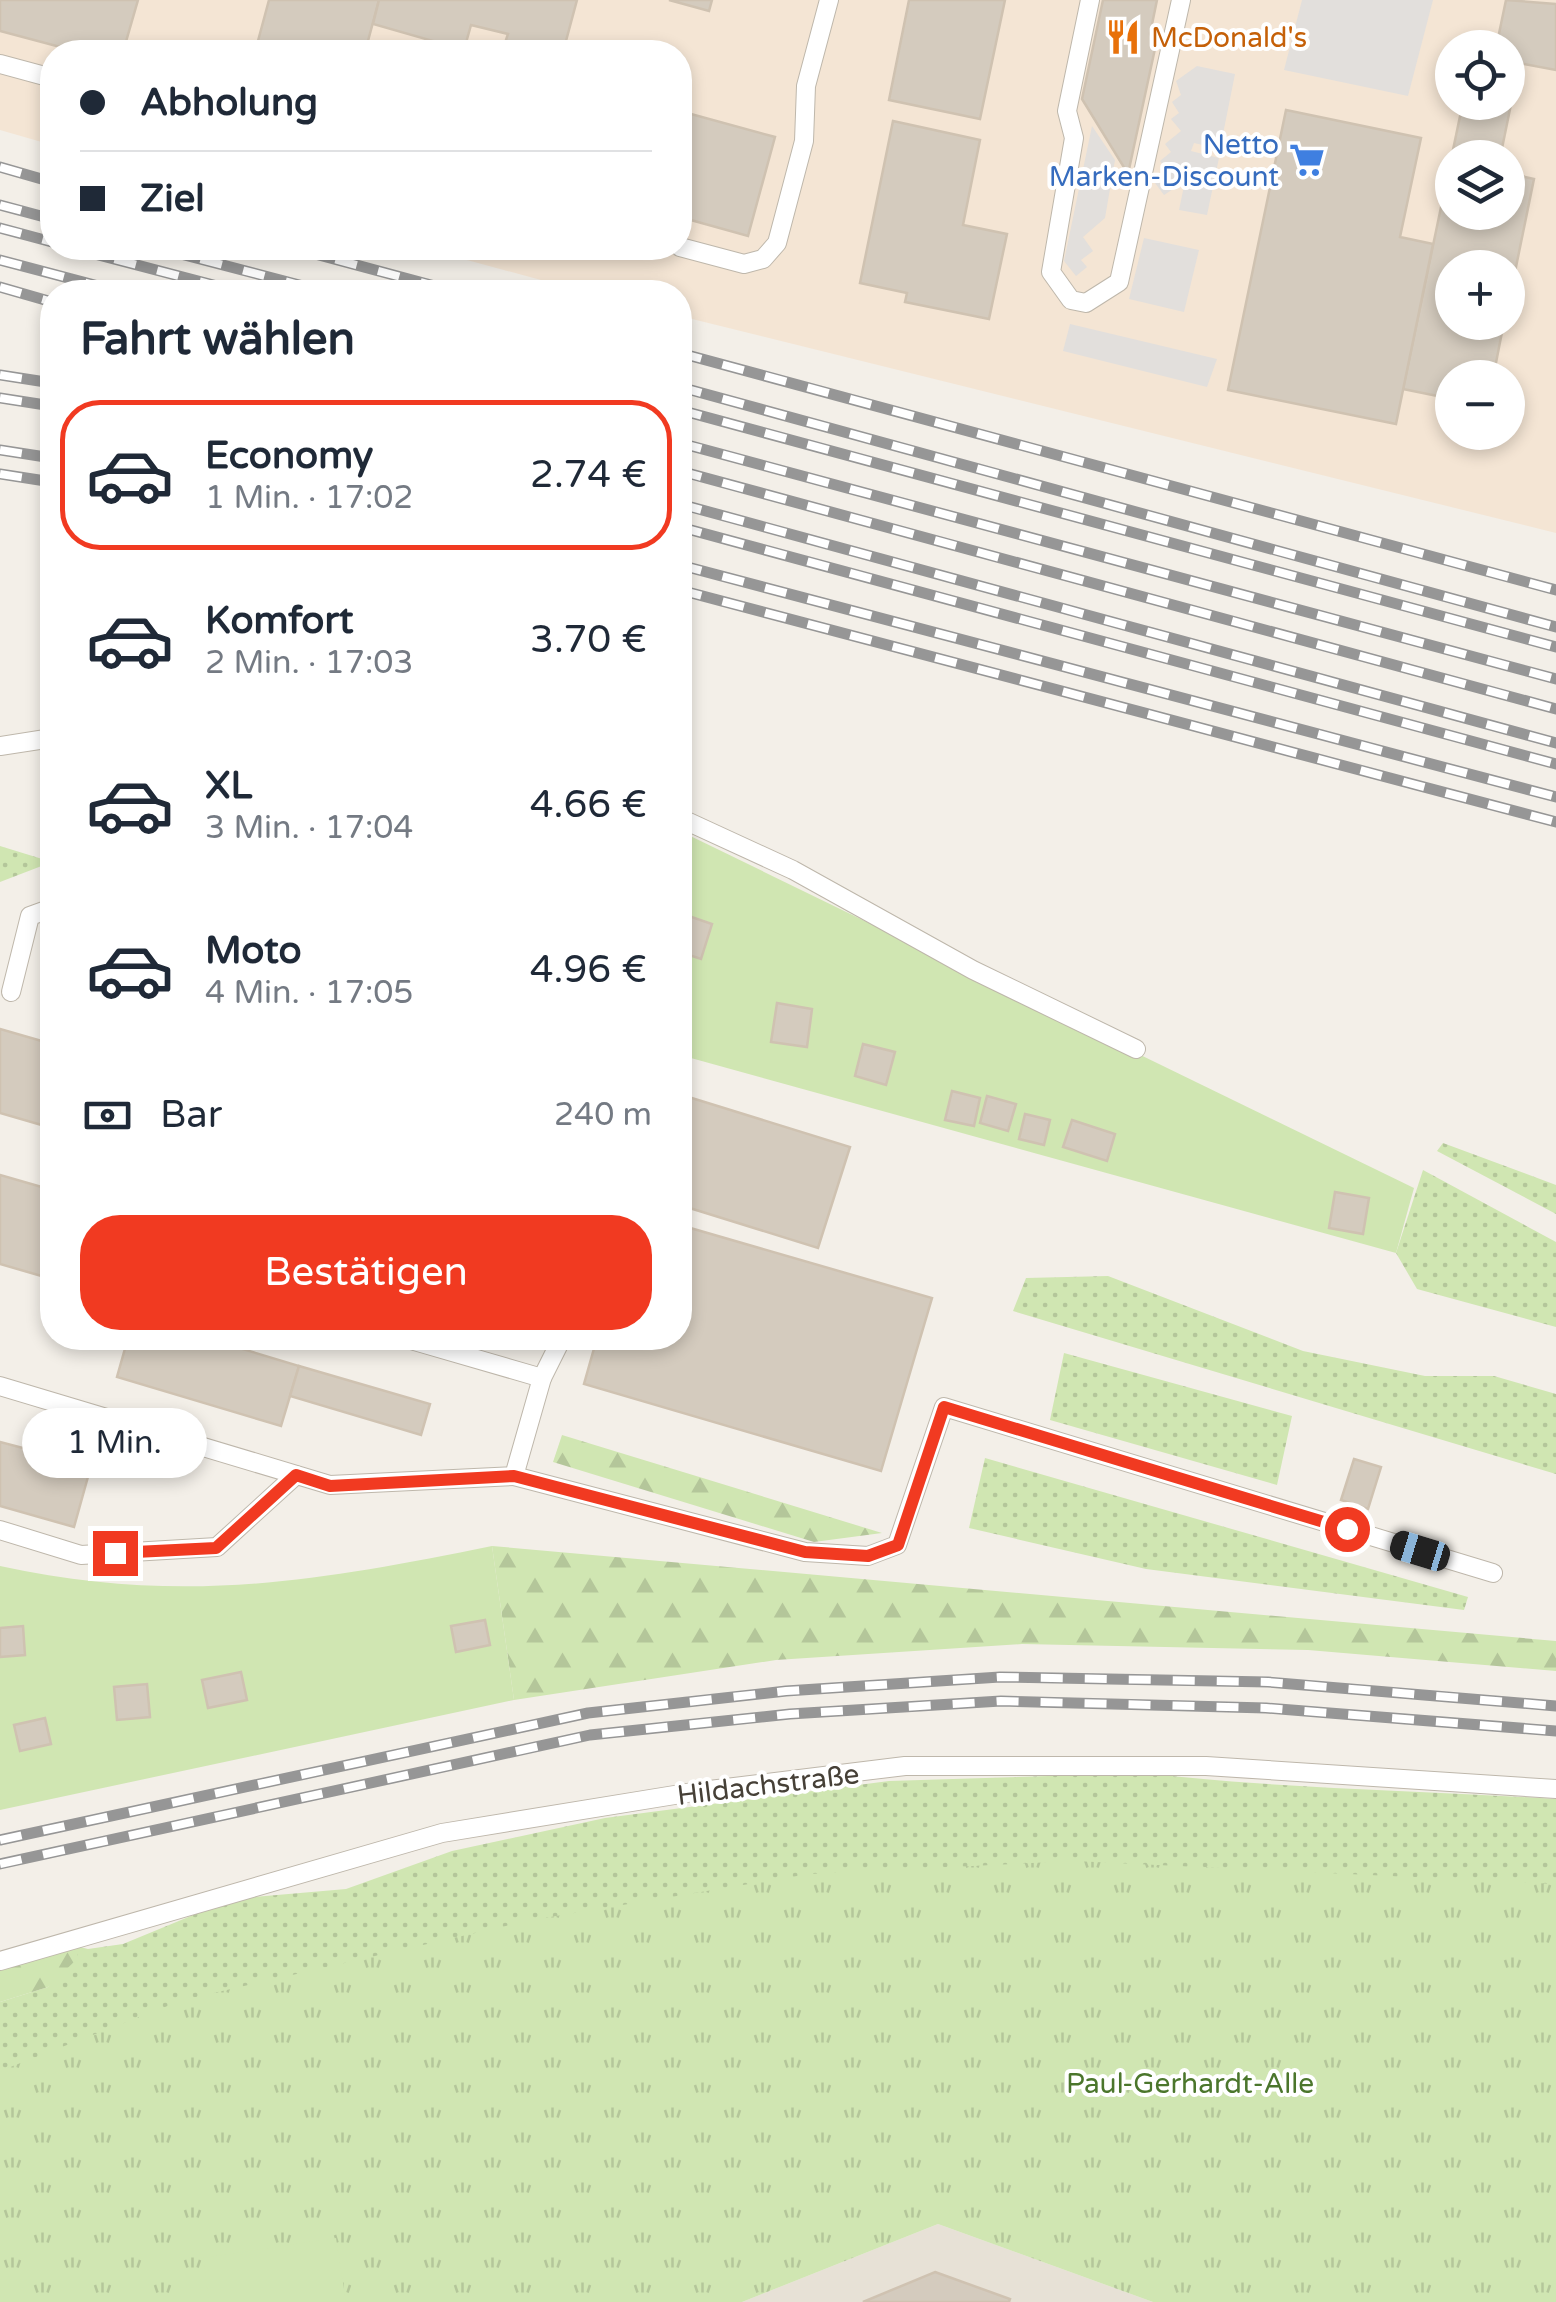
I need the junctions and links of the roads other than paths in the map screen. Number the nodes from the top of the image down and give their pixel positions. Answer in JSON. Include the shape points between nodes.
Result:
{"nodes":[{"id":1,"x":829,"y":0,"type":"edge"},
{"id":2,"x":1090,"y":0,"type":"edge"},
{"id":3,"x":1181,"y":0,"type":"edge"},
{"id":4,"x":0,"y":64,"type":"edge"},
{"id":5,"x":40,"y":75,"type":"edge"},
{"id":6,"x":692,"y":250,"type":"edge"},
{"id":7,"x":40,"y":740,"type":"edge"},
{"id":8,"x":0,"y":746,"type":"edge"},
{"id":9,"x":692,"y":824,"type":"edge"},
{"id":10,"x":40,"y":912,"type":"edge"},
{"id":11,"x":11,"y":992,"type":"dead end"},
{"id":12,"x":1136,"y":1048,"type":"dead end"},
{"id":13,"x":445,"y":1350,"type":"edge"},
{"id":14,"x":556,"y":1350,"type":"edge"},
{"id":15,"x":542,"y":1378,"type":"junction"},
{"id":16,"x":0,"y":1386,"type":"edge"},
{"id":17,"x":296,"y":1475,"type":"junction"},
{"id":18,"x":514,"y":1476,"type":"junction"},
{"id":19,"x":0,"y":1530,"type":"edge"},
{"id":20,"x":1493,"y":1573,"type":"dead end"},
{"id":21,"x":1556,"y":1789,"type":"edge"},
{"id":22,"x":0,"y":1961,"type":"edge"}],
"edges":[{"from":1,"to":6,"type":"lane","via":[[777,242],[763,259],[744,264]]},
{"from":2,"to":3,"type":"lane","via":[[1067,111],[1074,138],[1051,272],[1071,300],[1086,303],[1120,282]]},
{"from":4,"to":5,"type":"lane"},
{"from":7,"to":8,"type":"lane"},
{"from":9,"to":12,"type":"lane"},
{"from":10,"to":11,"type":"lane","via":[[30,916]]},
{"from":13,"to":15,"type":"lane"},
{"from":14,"to":15,"type":"lane"},
{"from":15,"to":18,"type":"lane"},
{"from":16,"to":17,"type":"lane"},
{"from":17,"to":18,"type":"lane","via":[[330,1486]]},
{"from":17,"to":19,"type":"lane","via":[[216,1548],[81,1555]]},
{"from":18,"to":20,"type":"lane","via":[[805,1552],[868,1556],[898,1545],[944,1407]]},
{"from":21,"to":22,"type":"lane","name":"Hildachstraße","via":[[1206,1766],[906,1766],[442,1832]]}]}
